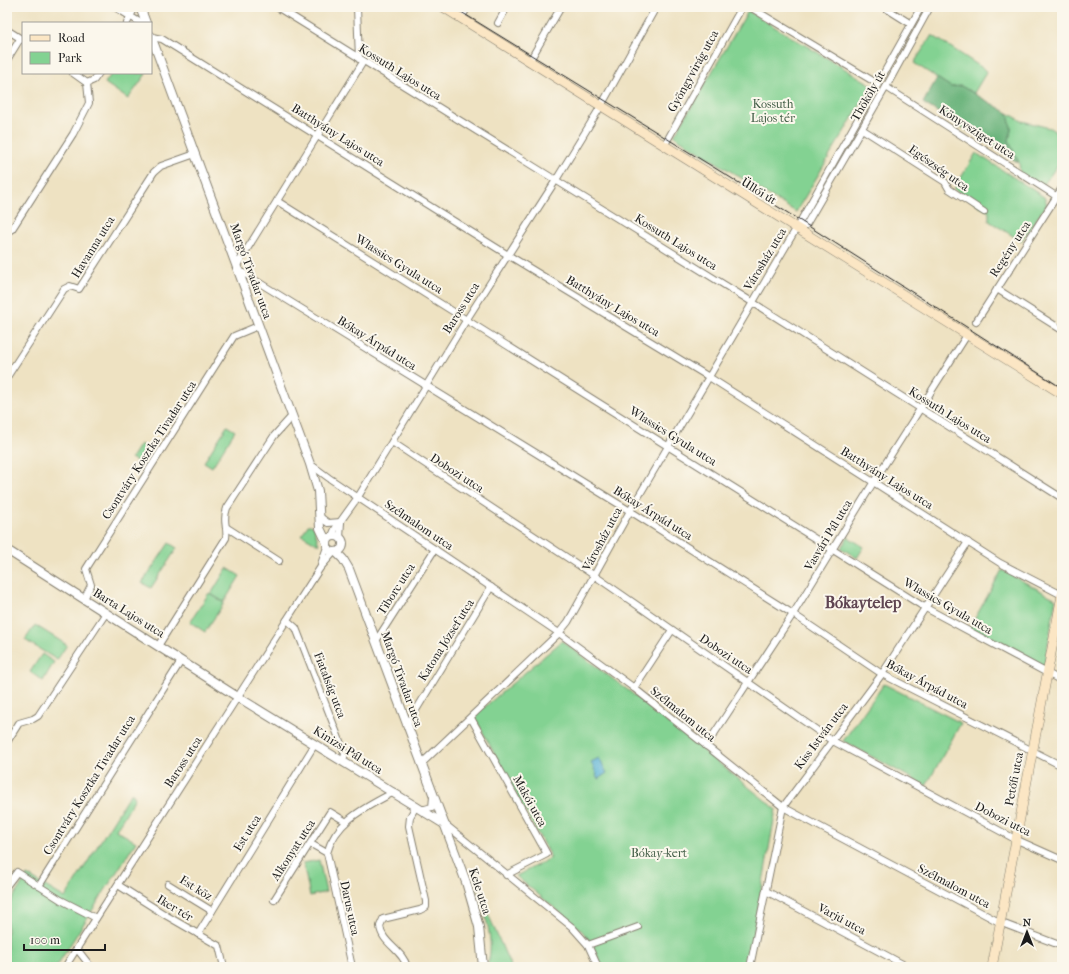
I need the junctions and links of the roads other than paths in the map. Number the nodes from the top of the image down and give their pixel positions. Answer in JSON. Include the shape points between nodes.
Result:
{"nodes":[{"id":1,"x":115,"y":7,"type":"edge"},
{"id":2,"x":135,"y":7,"type":"edge"},
{"id":3,"x":140,"y":7,"type":"edge"},
{"id":4,"x":277,"y":7,"type":"edge"},
{"id":5,"x":357,"y":7,"type":"edge"},
{"id":6,"x":443,"y":7,"type":"edge"},
{"id":7,"x":468,"y":7,"type":"edge"},
{"id":8,"x":507,"y":7,"type":"edge"},
{"id":9,"x":561,"y":7,"type":"edge"},
{"id":10,"x":656,"y":7,"type":"edge"},
{"id":11,"x":742,"y":7,"type":"edge"},
{"id":12,"x":750,"y":7,"type":"edge"},
{"id":13,"x":884,"y":7,"type":"edge"},
{"id":14,"x":920,"y":7,"type":"edge"},
{"id":15,"x":930,"y":7,"type":"edge"},
{"id":16,"x":461,"y":18,"type":"junction"},
{"id":17,"x":129,"y":20,"type":"edge"},
{"id":18,"x":146,"y":22,"type":"edge"},
{"id":19,"x":498,"y":22,"type":"dead end"},
{"id":20,"x":911,"y":24,"type":"junction"},
{"id":21,"x":7,"y":30,"type":"edge"},
{"id":22,"x":152,"y":36,"type":"edge"},
{"id":23,"x":152,"y":39,"type":"edge"},
{"id":24,"x":22,"y":40,"type":"edge"},
{"id":25,"x":7,"y":60,"type":"edge"},
{"id":26,"x":361,"y":60,"type":"junction"},
{"id":27,"x":529,"y":62,"type":"junction"},
{"id":28,"x":74,"y":74,"type":"edge"},
{"id":29,"x":98,"y":74,"type":"edge"},
{"id":30,"x":87,"y":83,"type":"junction"},
{"id":31,"x":878,"y":84,"type":"junction"},
{"id":32,"x":886,"y":87,"type":"junction"},
{"id":33,"x":601,"y":106,"type":"junction"},
{"id":34,"x":862,"y":129,"type":"junction"},
{"id":35,"x":318,"y":136,"type":"junction"},
{"id":36,"x":664,"y":146,"type":"junction"},
{"id":37,"x":195,"y":154,"type":"junction"},
{"id":38,"x":556,"y":180,"type":"junction"},
{"id":39,"x":1062,"y":188,"type":"edge"},
{"id":40,"x":820,"y":192,"type":"junction"},
{"id":41,"x":1056,"y":196,"type":"junction"},
{"id":42,"x":277,"y":201,"type":"junction"},
{"id":43,"x":984,"y":212,"type":"dead end"},
{"id":44,"x":796,"y":228,"type":"junction"},
{"id":45,"x":10,"y":230,"type":"edge"},
{"id":46,"x":508,"y":255,"type":"junction"},
{"id":47,"x":236,"y":268,"type":"junction"},
{"id":48,"x":997,"y":289,"type":"junction"},
{"id":49,"x":752,"y":302,"type":"junction"},
{"id":50,"x":467,"y":319,"type":"junction"},
{"id":51,"x":976,"y":322,"type":"dead end"},
{"id":52,"x":258,"y":326,"type":"junction"},
{"id":53,"x":1062,"y":330,"type":"edge"},
{"id":54,"x":967,"y":335,"type":"junction"},
{"id":55,"x":7,"y":377,"type":"edge"},
{"id":56,"x":709,"y":377,"type":"junction"},
{"id":57,"x":427,"y":386,"type":"junction"},
{"id":58,"x":1062,"y":394,"type":"edge"},
{"id":59,"x":920,"y":410,"type":"junction"},
{"id":60,"x":292,"y":416,"type":"junction"},
{"id":61,"x":392,"y":442,"type":"junction"},
{"id":62,"x":668,"y":445,"type":"junction"},
{"id":63,"x":310,"y":464,"type":"junction"},
{"id":64,"x":873,"y":483,"type":"junction"},
{"id":65,"x":358,"y":497,"type":"junction"},
{"id":66,"x":1062,"y":498,"type":"edge"},
{"id":67,"x":630,"y":511,"type":"junction"},
{"id":68,"x":320,"y":517,"type":"junction"},
{"id":69,"x":341,"y":522,"type":"junction"},
{"id":70,"x":226,"y":527,"type":"junction"},
{"id":71,"x":333,"y":541,"type":"junction"},
{"id":72,"x":968,"y":542,"type":"junction"},
{"id":73,"x":435,"y":549,"type":"junction"},
{"id":74,"x":832,"y":549,"type":"junction"},
{"id":75,"x":7,"y":550,"type":"edge"},
{"id":76,"x":335,"y":552,"type":"junction"},
{"id":77,"x":279,"y":561,"type":"dead end"},
{"id":78,"x":320,"y":568,"type":"junction"},
{"id":79,"x":349,"y":569,"type":"junction"},
{"id":80,"x":595,"y":576,"type":"junction"},
{"id":81,"x":491,"y":587,"type":"junction"},
{"id":82,"x":1062,"y":595,"type":"edge"},
{"id":83,"x":84,"y":600,"type":"junction"},
{"id":84,"x":924,"y":607,"type":"junction"},
{"id":85,"x":106,"y":613,"type":"junction"},
{"id":86,"x":793,"y":614,"type":"junction"},
{"id":87,"x":287,"y":620,"type":"junction"},
{"id":88,"x":672,"y":630,"type":"junction"},
{"id":89,"x":559,"y":633,"type":"junction"},
{"id":90,"x":376,"y":641,"type":"junction"},
{"id":91,"x":158,"y":646,"type":"junction"},
{"id":92,"x":181,"y":661,"type":"junction"},
{"id":93,"x":1046,"y":673,"type":"junction"},
{"id":94,"x":882,"y":674,"type":"junction"},
{"id":95,"x":748,"y":681,"type":"junction"},
{"id":96,"x":1062,"y":681,"type":"edge"},
{"id":97,"x":634,"y":688,"type":"junction"},
{"id":98,"x":238,"y":697,"type":"junction"},
{"id":99,"x":471,"y":718,"type":"junction"},
{"id":100,"x":407,"y":725,"type":"junction"},
{"id":101,"x":831,"y":740,"type":"junction"},
{"id":102,"x":7,"y":742,"type":"edge"},
{"id":103,"x":315,"y":744,"type":"junction"},
{"id":104,"x":706,"y":746,"type":"junction"},
{"id":105,"x":1032,"y":751,"type":"junction"},
{"id":106,"x":343,"y":761,"type":"junction"},
{"id":107,"x":421,"y":764,"type":"junction"},
{"id":108,"x":1062,"y":766,"type":"edge"},
{"id":109,"x":394,"y":792,"type":"junction"},
{"id":110,"x":433,"y":797,"type":"junction"},
{"id":111,"x":418,"y":807,"type":"junction"},
{"id":112,"x":783,"y":807,"type":"junction"},
{"id":113,"x":345,"y":821,"type":"junction"},
{"id":114,"x":444,"y":824,"type":"junction"},
{"id":115,"x":1015,"y":839,"type":"junction"},
{"id":116,"x":311,"y":844,"type":"junction"},
{"id":117,"x":328,"y":853,"type":"junction"},
{"id":118,"x":1062,"y":860,"type":"edge"},
{"id":119,"x":506,"y":874,"type":"junction"},
{"id":120,"x":118,"y":884,"type":"junction"},
{"id":121,"x":168,"y":884,"type":"dead end"},
{"id":122,"x":7,"y":885,"type":"edge"},
{"id":123,"x":39,"y":886,"type":"junction"},
{"id":124,"x":766,"y":891,"type":"junction"},
{"id":125,"x":274,"y":900,"type":"dead end"},
{"id":126,"x":212,"y":911,"type":"junction"},
{"id":127,"x":96,"y":918,"type":"junction"},
{"id":128,"x":999,"y":922,"type":"junction"},
{"id":129,"x":638,"y":927,"type":"dead end"},
{"id":130,"x":198,"y":934,"type":"junction"},
{"id":131,"x":588,"y":945,"type":"junction"},
{"id":132,"x":1062,"y":946,"type":"edge"},
{"id":133,"x":76,"y":949,"type":"junction"},
{"id":134,"x":65,"y":967,"type":"edge"},
{"id":135,"x":91,"y":967,"type":"edge"},
{"id":136,"x":224,"y":967,"type":"edge"},
{"id":137,"x":352,"y":967,"type":"edge"},
{"id":138,"x":407,"y":967,"type":"edge"},
{"id":139,"x":483,"y":967,"type":"edge"},
{"id":140,"x":598,"y":967,"type":"edge"},
{"id":141,"x":750,"y":967,"type":"edge"},
{"id":142,"x":908,"y":967,"type":"edge"},
{"id":143,"x":992,"y":967,"type":"edge"}],
"edges":[{"from":1,"to":17,"type":"street"},
{"from":2,"to":17,"type":"street"},
{"from":3,"to":18,"type":"street"},
{"from":4,"to":26,"type":"street","name":"Kossuth Lajos utca"},
{"from":5,"to":26,"type":"street"},
{"from":6,"to":16,"type":"main road","name":"Üllői út"},
{"from":7,"to":16,"type":"street"},
{"from":8,"to":19,"type":"street"},
{"from":9,"to":27,"type":"street"},
{"from":10,"to":33,"type":"street","name":"Baross utca"},
{"from":11,"to":36,"type":"street","name":"Gyöngyvirág utca"},
{"from":12,"to":31,"type":"street"},
{"from":13,"to":20,"type":"street"},
{"from":14,"to":20,"type":"street","name":"Thököly út"},
{"from":15,"to":32,"type":"street","name":"Thököly út"},
{"from":16,"to":27,"type":"main road","name":"Üllői út"},
{"from":20,"to":31,"type":"street","name":"Thököly út"},
{"from":21,"to":24,"type":"street"},
{"from":22,"to":35,"type":"street","name":"Batthyány Lajos utca","via":[[162,39]]},
{"from":23,"to":37,"type":"street","name":"Margó Tivadar utca"},
{"from":24,"to":25,"type":"street"},
{"from":26,"to":35,"type":"street"},
{"from":26,"to":38,"type":"street","name":"Kossuth Lajos utca"},
{"from":27,"to":33,"type":"main road","name":"Üllői út"},
{"from":28,"to":30,"type":"street"},
{"from":29,"to":30,"type":"street","via":[[94,80]]},
{"from":30,"to":45,"type":"street","via":[[89,103],[73,134]]},
{"from":31,"to":40,"type":"street","name":"Thököly út"},
{"from":32,"to":34,"type":"street","name":"Thököly út"},
{"from":32,"to":41,"type":"street","name":"Könyvsziget utca"},
{"from":33,"to":36,"type":"main road","name":"Üllői út"},
{"from":33,"to":38,"type":"street","name":"Baross utca"},
{"from":34,"to":40,"type":"street","name":"Thököly út"},
{"from":34,"to":43,"type":"street","name":"Egészség utca","via":[[945,182],[949,189]]},
{"from":35,"to":42,"type":"street"},
{"from":35,"to":46,"type":"street","name":"Batthyány Lajos utca"},
{"from":36,"to":44,"type":"main road","name":"Üllői út"},
{"from":37,"to":47,"type":"street","name":"Margó Tivadar utca"},
{"from":37,"to":55,"type":"street","name":"Havanna utca","via":[[161,166],[154,172],[79,289],[70,286],[64,289]]},
{"from":38,"to":46,"type":"street","name":"Baross utca"},
{"from":38,"to":49,"type":"street","name":"Kossuth Lajos utca"},
{"from":39,"to":41,"type":"street","name":"Regény utca"},
{"from":40,"to":44,"type":"street","name":"Thököly út","via":[[806,225]]},
{"from":41,"to":48,"type":"street","name":"Regény utca"},
{"from":42,"to":47,"type":"street"},
{"from":42,"to":50,"type":"street","name":"Wlassics Gyula utca"},
{"from":44,"to":49,"type":"street","name":"Városház utca"},
{"from":44,"to":54,"type":"main road","name":"Üllői út"},
{"from":46,"to":50,"type":"street","name":"Baross utca"},
{"from":46,"to":56,"type":"street","name":"Batthyány Lajos utca"},
{"from":47,"to":52,"type":"street","name":"Margó Tivadar utca"},
{"from":47,"to":57,"type":"street","name":"Bókay Árpád utca"},
{"from":48,"to":51,"type":"street","name":"Regény utca"},
{"from":48,"to":53,"type":"street"},
{"from":49,"to":56,"type":"street","name":"Városház utca"},
{"from":49,"to":59,"type":"street","name":"Kossuth Lajos utca"},
{"from":50,"to":57,"type":"street","name":"Baross utca"},
{"from":50,"to":62,"type":"street","name":"Wlassics Gyula utca"},
{"from":52,"to":60,"type":"street","name":"Margó Tivadar utca"},
{"from":52,"to":83,"type":"street","name":"Csontváry Kosztka Tivadar utca","via":[[234,336],[86,569],[91,585]]},
{"from":54,"to":58,"type":"main road","name":"Üllői út"},
{"from":54,"to":59,"type":"street","name":"Vasvári Pál utca"},
{"from":56,"to":62,"type":"street","name":"Városház utca"},
{"from":56,"to":64,"type":"street","name":"Batthyány Lajos utca"},
{"from":57,"to":61,"type":"street","name":"Baross utca"},
{"from":57,"to":67,"type":"street","name":"Bókay Árpád utca"},
{"from":59,"to":64,"type":"street","name":"Vasvári Pál utca"},
{"from":59,"to":66,"type":"street","name":"Kossuth Lajos utca"},
{"from":60,"to":63,"type":"street","name":"Margó Tivadar utca"},
{"from":60,"to":70,"type":"street","via":[[274,436],[227,508],[224,517]]},
{"from":61,"to":65,"type":"street","name":"Baross utca"},
{"from":61,"to":80,"type":"street","name":"Dobozi utca"},
{"from":62,"to":67,"type":"street","name":"Városház utca"},
{"from":62,"to":74,"type":"street","name":"Wlassics Gyula utca"},
{"from":63,"to":65,"type":"street","name":"Szélmalom utca"},
{"from":63,"to":68,"type":"street","name":"Margó Tivadar utca","via":[[318,491]]},
{"from":64,"to":72,"type":"street","name":"Batthyány Lajos utca"},
{"from":64,"to":74,"type":"street","name":"Vasvári Pál utca"},
{"from":65,"to":69,"type":"street","name":"Baross utca"},
{"from":65,"to":73,"type":"street","name":"Szélmalom utca"},
{"from":67,"to":80,"type":"street","name":"Városház utca"},
{"from":67,"to":86,"type":"street","name":"Bókay Árpád utca"},
{"from":68,"to":69,"type":"street","via":[[328,523]]},
{"from":68,"to":71,"type":"street","name":"Margó Tivadar utca"},
{"from":69,"to":71,"type":"street","name":"Baross utca","via":[[335,528]]},
{"from":70,"to":77,"type":"street"},
{"from":70,"to":91,"type":"street","via":[[226,538]]},
{"from":71,"to":76,"type":"street"},
{"from":71,"to":78,"type":"street","name":"Baross utca"},
{"from":71,"to":79,"type":"street","name":"Margó Tivadar utca","via":[[348,556]]},
{"from":72,"to":82,"type":"street","name":"Batthyány Lajos utca","via":[[1000,563]]},
{"from":72,"to":84,"type":"street","name":"Kiss István utca"},
{"from":73,"to":81,"type":"street","name":"Szélmalom utca"},
{"from":73,"to":90,"type":"street","name":"Tiborc utca"},
{"from":74,"to":84,"type":"street","name":"Wlassics Gyula utca"},
{"from":74,"to":86,"type":"street","name":"Vasvári Pál utca"},
{"from":75,"to":83,"type":"street","name":"Barta Lajos utca"},
{"from":76,"to":78,"type":"street","name":"Baross utca"},
{"from":76,"to":79,"type":"street","name":"Margó Tivadar utca"},
{"from":78,"to":87,"type":"street","name":"Baross utca"},
{"from":79,"to":90,"type":"street","name":"Margó Tivadar utca"},
{"from":80,"to":88,"type":"street","name":"Dobozi utca"},
{"from":80,"to":89,"type":"street","name":"Városház utca"},
{"from":81,"to":89,"type":"street","name":"Szélmalom utca"},
{"from":81,"to":100,"type":"street","name":"Katona József utca"},
{"from":82,"to":93,"type":"main road","name":"Petőfi utca"},
{"from":83,"to":85,"type":"street","name":"Barta Lajos utca"},
{"from":84,"to":93,"type":"street","name":"Wlassics Gyula utca"},
{"from":84,"to":94,"type":"street","name":"Kiss István utca"},
{"from":85,"to":91,"type":"street","name":"Barta Lajos utca"},
{"from":85,"to":102,"type":"street","via":[[38,716],[34,720],[19,723]]},
{"from":86,"to":94,"type":"street","name":"Bókay Árpád utca"},
{"from":86,"to":95,"type":"street","name":"Vasvári Pál utca"},
{"from":87,"to":98,"type":"street","name":"Baross utca"},
{"from":87,"to":106,"type":"street","name":"Fiatalság utca","via":[[296,628],[345,754]]},
{"from":88,"to":95,"type":"street","name":"Dobozi utca"},
{"from":88,"to":97,"type":"street"},
{"from":89,"to":97,"type":"street","name":"Szélmalom utca"},
{"from":89,"to":99,"type":"street","name":"Városház utca"},
{"from":90,"to":100,"type":"street","name":"Margó Tivadar utca"},
{"from":91,"to":92,"type":"street","name":"Barta Lajos utca"},
{"from":92,"to":98,"type":"street","name":"Barta Lajos utca"},
{"from":92,"to":123,"type":"street","name":"Csontváry Kosztka Tivadar utca"},
{"from":93,"to":96,"type":"street","name":"Wlassics Gyula utca"},
{"from":93,"to":105,"type":"main road","name":"Petőfi utca"},
{"from":94,"to":101,"type":"street","name":"Kiss István utca"},
{"from":94,"to":105,"type":"street","name":"Bókay Árpád utca"},
{"from":95,"to":101,"type":"street","name":"Dobozi utca"},
{"from":95,"to":104,"type":"street","name":"Vasvári Pál utca"},
{"from":97,"to":104,"type":"street","name":"Szélmalom utca"},
{"from":98,"to":103,"type":"street","name":"Kinizsi Pál utca"},
{"from":98,"to":120,"type":"street","name":"Baross utca"},
{"from":99,"to":107,"type":"street","name":"Városház utca"},
{"from":99,"to":119,"type":"street","name":"Makói utca","via":[[547,854]]},
{"from":100,"to":107,"type":"street","name":"Margó Tivadar utca"},
{"from":101,"to":112,"type":"street","name":"Kiss István utca"},
{"from":101,"to":115,"type":"street","name":"Dobozi utca"},
{"from":103,"to":106,"type":"street","name":"Kinizsi Pál utca"},
{"from":103,"to":126,"type":"street","name":"Est utca"},
{"from":104,"to":112,"type":"street","name":"Szélmalom utca"},
{"from":105,"to":108,"type":"street","name":"Bókay Árpád utca"},
{"from":105,"to":115,"type":"main road","name":"Petőfi utca"},
{"from":106,"to":109,"type":"street","name":"Kinizsi Pál utca"},
{"from":107,"to":110,"type":"street","name":"Margó Tivadar utca"},
{"from":109,"to":111,"type":"street","name":"Kinizsi Pál utca"},
{"from":109,"to":113,"type":"street"},
{"from":110,"to":111,"type":"street","via":[[432,807]]},
{"from":110,"to":114,"type":"street","name":"Margó Tivadar utca"},
{"from":111,"to":114,"type":"street","name":"Kinizsi Pál utca"},
{"from":111,"to":138,"type":"street","via":[[410,817],[409,826],[426,907],[387,918],[380,926],[384,937],[404,956]]},
{"from":112,"to":124,"type":"street","name":"Kiss István utca"},
{"from":112,"to":128,"type":"street","name":"Szélmalom utca"},
{"from":113,"to":116,"type":"street","name":"Alkonyat utca","via":[[330,812]]},
{"from":113,"to":117,"type":"street"},
{"from":114,"to":119,"type":"street","name":"Margó Tivadar utca"},
{"from":114,"to":139,"type":"street","name":"Kele utca","via":[[477,918]]},
{"from":115,"to":118,"type":"street","name":"Dobozi utca"},
{"from":115,"to":128,"type":"main road","name":"Petőfi utca"},
{"from":116,"to":117,"type":"street"},
{"from":116,"to":125,"type":"street","name":"Alkonyat utca"},
{"from":117,"to":137,"type":"street","name":"Darus utca"},
{"from":119,"to":131,"type":"street","name":"Margó Tivadar utca","via":[[572,927]]},
{"from":120,"to":127,"type":"street","name":"Baross utca"},
{"from":120,"to":130,"type":"street","name":"Iker tér"},
{"from":121,"to":126,"type":"street","name":"Est köz"},
{"from":122,"to":123,"type":"street","via":[[17,872]]},
{"from":123,"to":127,"type":"street"},
{"from":124,"to":141,"type":"street","name":"Kiss István utca"},
{"from":124,"to":142,"type":"street","name":"Varjú utca"},
{"from":126,"to":130,"type":"street","name":"Est utca"},
{"from":127,"to":133,"type":"street","name":"Baross utca"},
{"from":128,"to":132,"type":"street","name":"Szélmalom utca"},
{"from":128,"to":143,"type":"main road","name":"Petőfi utca"},
{"from":129,"to":131,"type":"street"},
{"from":130,"to":136,"type":"street","name":"Iker tér","via":[[220,949]]},
{"from":131,"to":140,"type":"street","name":"Margó Tivadar utca"},
{"from":133,"to":134,"type":"street","name":"Baross utca"},
{"from":133,"to":135,"type":"street"}]}
